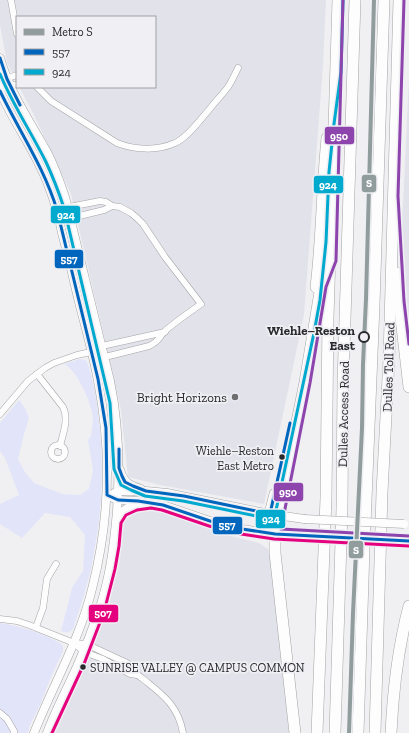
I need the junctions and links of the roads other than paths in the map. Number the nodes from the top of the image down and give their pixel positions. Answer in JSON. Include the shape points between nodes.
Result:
{"nodes":[{"id":1,"x":11,"y":0,"type":"edge"},
{"id":2,"x":338,"y":0,"type":"edge"},
{"id":3,"x":355,"y":0,"type":"edge"},
{"id":4,"x":384,"y":0,"type":"edge"},
{"id":5,"x":400,"y":0,"type":"edge"},
{"id":6,"x":16,"y":28,"type":"edge"},
{"id":7,"x":0,"y":58,"type":"edge"},
{"id":8,"x":238,"y":68,"type":"dead end"},
{"id":9,"x":336,"y":72,"type":"junction"},
{"id":10,"x":12,"y":83,"type":"edge"},
{"id":11,"x":0,"y":86,"type":"edge"},
{"id":12,"x":38,"y":88,"type":"edge"},
{"id":13,"x":0,"y":91,"type":"edge"},
{"id":14,"x":393,"y":196,"type":"junction"},
{"id":15,"x":112,"y":206,"type":"junction"},
{"id":16,"x":69,"y":207,"type":"junction"},
{"id":17,"x":58,"y":216,"type":"junction"},
{"id":18,"x":71,"y":218,"type":"junction"},
{"id":19,"x":330,"y":260,"type":"junction"},
{"id":20,"x":165,"y":332,"type":"junction"},
{"id":21,"x":102,"y":346,"type":"junction"},
{"id":22,"x":91,"y":352,"type":"junction"},
{"id":23,"x":105,"y":357,"type":"junction"},
{"id":24,"x":37,"y":374,"type":"junction"},
{"id":25,"x":409,"y":388,"type":"edge"},
{"id":26,"x":0,"y":414,"type":"edge"},
{"id":27,"x":60,"y":446,"type":"dead end"},
{"id":28,"x":119,"y":468,"type":"junction"},
{"id":29,"x":118,"y":491,"type":"junction"},
{"id":30,"x":146,"y":491,"type":"junction"},
{"id":31,"x":107,"y":495,"type":"junction"},
{"id":32,"x":118,"y":500,"type":"junction"},
{"id":33,"x":151,"y":503,"type":"junction"},
{"id":34,"x":274,"y":514,"type":"junction"},
{"id":35,"x":116,"y":521,"type":"junction"},
{"id":36,"x":406,"y":524,"type":"edge"},
{"id":37,"x":276,"y":534,"type":"junction"},
{"id":38,"x":406,"y":541,"type":"edge"},
{"id":39,"x":56,"y":564,"type":"dead end"},
{"id":40,"x":409,"y":606,"type":"edge"},
{"id":41,"x":0,"y":619,"type":"edge"},
{"id":42,"x":36,"y":628,"type":"junction"},
{"id":43,"x":74,"y":643,"type":"junction"},
{"id":44,"x":85,"y":648,"type":"junction"},
{"id":45,"x":0,"y":713,"type":"edge"},
{"id":46,"x":14,"y":733,"type":"edge"},
{"id":47,"x":34,"y":733,"type":"edge"},
{"id":48,"x":47,"y":733,"type":"edge"},
{"id":49,"x":183,"y":733,"type":"edge"},
{"id":50,"x":295,"y":733,"type":"edge"},
{"id":51,"x":317,"y":733,"type":"edge"},
{"id":52,"x":335,"y":733,"type":"edge"},
{"id":53,"x":358,"y":733,"type":"edge"},
{"id":54,"x":375,"y":733,"type":"edge"},
{"id":55,"x":391,"y":733,"type":"edge"}],
"edges":[{"from":1,"to":6,"type":"street"},
{"from":2,"to":9,"type":"highway"},
{"from":3,"to":52,"type":"highway","name":"Dulles Access Road"},
{"from":4,"to":53,"type":"highway","name":"Dulles Access Road"},
{"from":5,"to":14,"type":"highway","name":"Dulles Toll Road"},
{"from":7,"to":10,"type":"main road"},
{"from":8,"to":12,"type":"street","via":[[228,87],[183,138],[176,143],[157,148],[139,149],[117,143],[51,101]]},
{"from":9,"to":19,"type":"highway"},
{"from":9,"to":34,"type":"highway","via":[[324,172],[315,299]]},
{"from":10,"to":11,"type":"street","via":[[1,82]]},
{"from":10,"to":16,"type":"main road","via":[[19,104],[52,162]]},
{"from":13,"to":17,"type":"main road","via":[[45,177]]},
{"from":14,"to":25,"type":"highway","via":[[400,306]]},
{"from":14,"to":54,"type":"highway","name":"Dulles Toll Road"},
{"from":15,"to":16,"type":"street","via":[[100,201]]},
{"from":15,"to":18,"type":"street"},
{"from":15,"to":20,"type":"street","via":[[125,210],[143,224],[201,304]]},
{"from":16,"to":17,"type":"street"},
{"from":16,"to":18,"type":"main road"},
{"from":17,"to":18,"type":"street"},
{"from":17,"to":22,"type":"main road"},
{"from":18,"to":21,"type":"main road"},
{"from":19,"to":34,"type":"highway","via":[[321,286],[306,375]]},
{"from":19,"to":51,"type":"highway","via":[[326,498]]},
{"from":20,"to":21,"type":"street"},
{"from":20,"to":23,"type":"street","via":[[149,346]]},
{"from":21,"to":22,"type":"street"},
{"from":21,"to":23,"type":"main road"},
{"from":22,"to":23,"type":"street"},
{"from":22,"to":24,"type":"street","via":[[54,363]]},
{"from":22,"to":31,"type":"main road","via":[[106,428]]},
{"from":23,"to":28,"type":"main road","via":[[118,427]]},
{"from":24,"to":26,"type":"street"},
{"from":24,"to":27,"type":"street","via":[[65,412],[66,422]]},
{"from":28,"to":29,"type":"main road"},
{"from":28,"to":30,"type":"main road","via":[[125,482]]},
{"from":29,"to":30,"type":"main road"},
{"from":29,"to":31,"type":"main road"},
{"from":29,"to":32,"type":"main road"},
{"from":30,"to":34,"type":"main road"},
{"from":31,"to":32,"type":"main road"},
{"from":31,"to":43,"type":"main road","via":[[102,544],[94,584]]},
{"from":32,"to":33,"type":"main road"},
{"from":32,"to":35,"type":"main road"},
{"from":33,"to":35,"type":"main road","via":[[126,508]]},
{"from":33,"to":37,"type":"main road","via":[[242,529]]},
{"from":34,"to":36,"type":"main road","bridge":true,"via":[[304,519]]},
{"from":34,"to":37,"type":"highway"},
{"from":35,"to":44,"type":"main road","via":[[114,546],[105,589]]},
{"from":37,"to":38,"type":"main road","bridge":true},
{"from":37,"to":50,"type":"highway","via":[[275,553]]},
{"from":39,"to":42,"type":"street","via":[[47,579],[43,608]]},
{"from":40,"to":55,"type":"highway","via":[[396,668]]},
{"from":41,"to":42,"type":"street","via":[[17,621]]},
{"from":42,"to":43,"type":"street"},
{"from":43,"to":44,"type":"street"},
{"from":43,"to":47,"type":"main road"},
{"from":44,"to":48,"type":"main road"},
{"from":44,"to":49,"type":"street","via":[[127,663],[133,668],[137,675],[161,694],[175,710]]},
{"from":45,"to":46,"type":"street","via":[[7,719]]}]}
